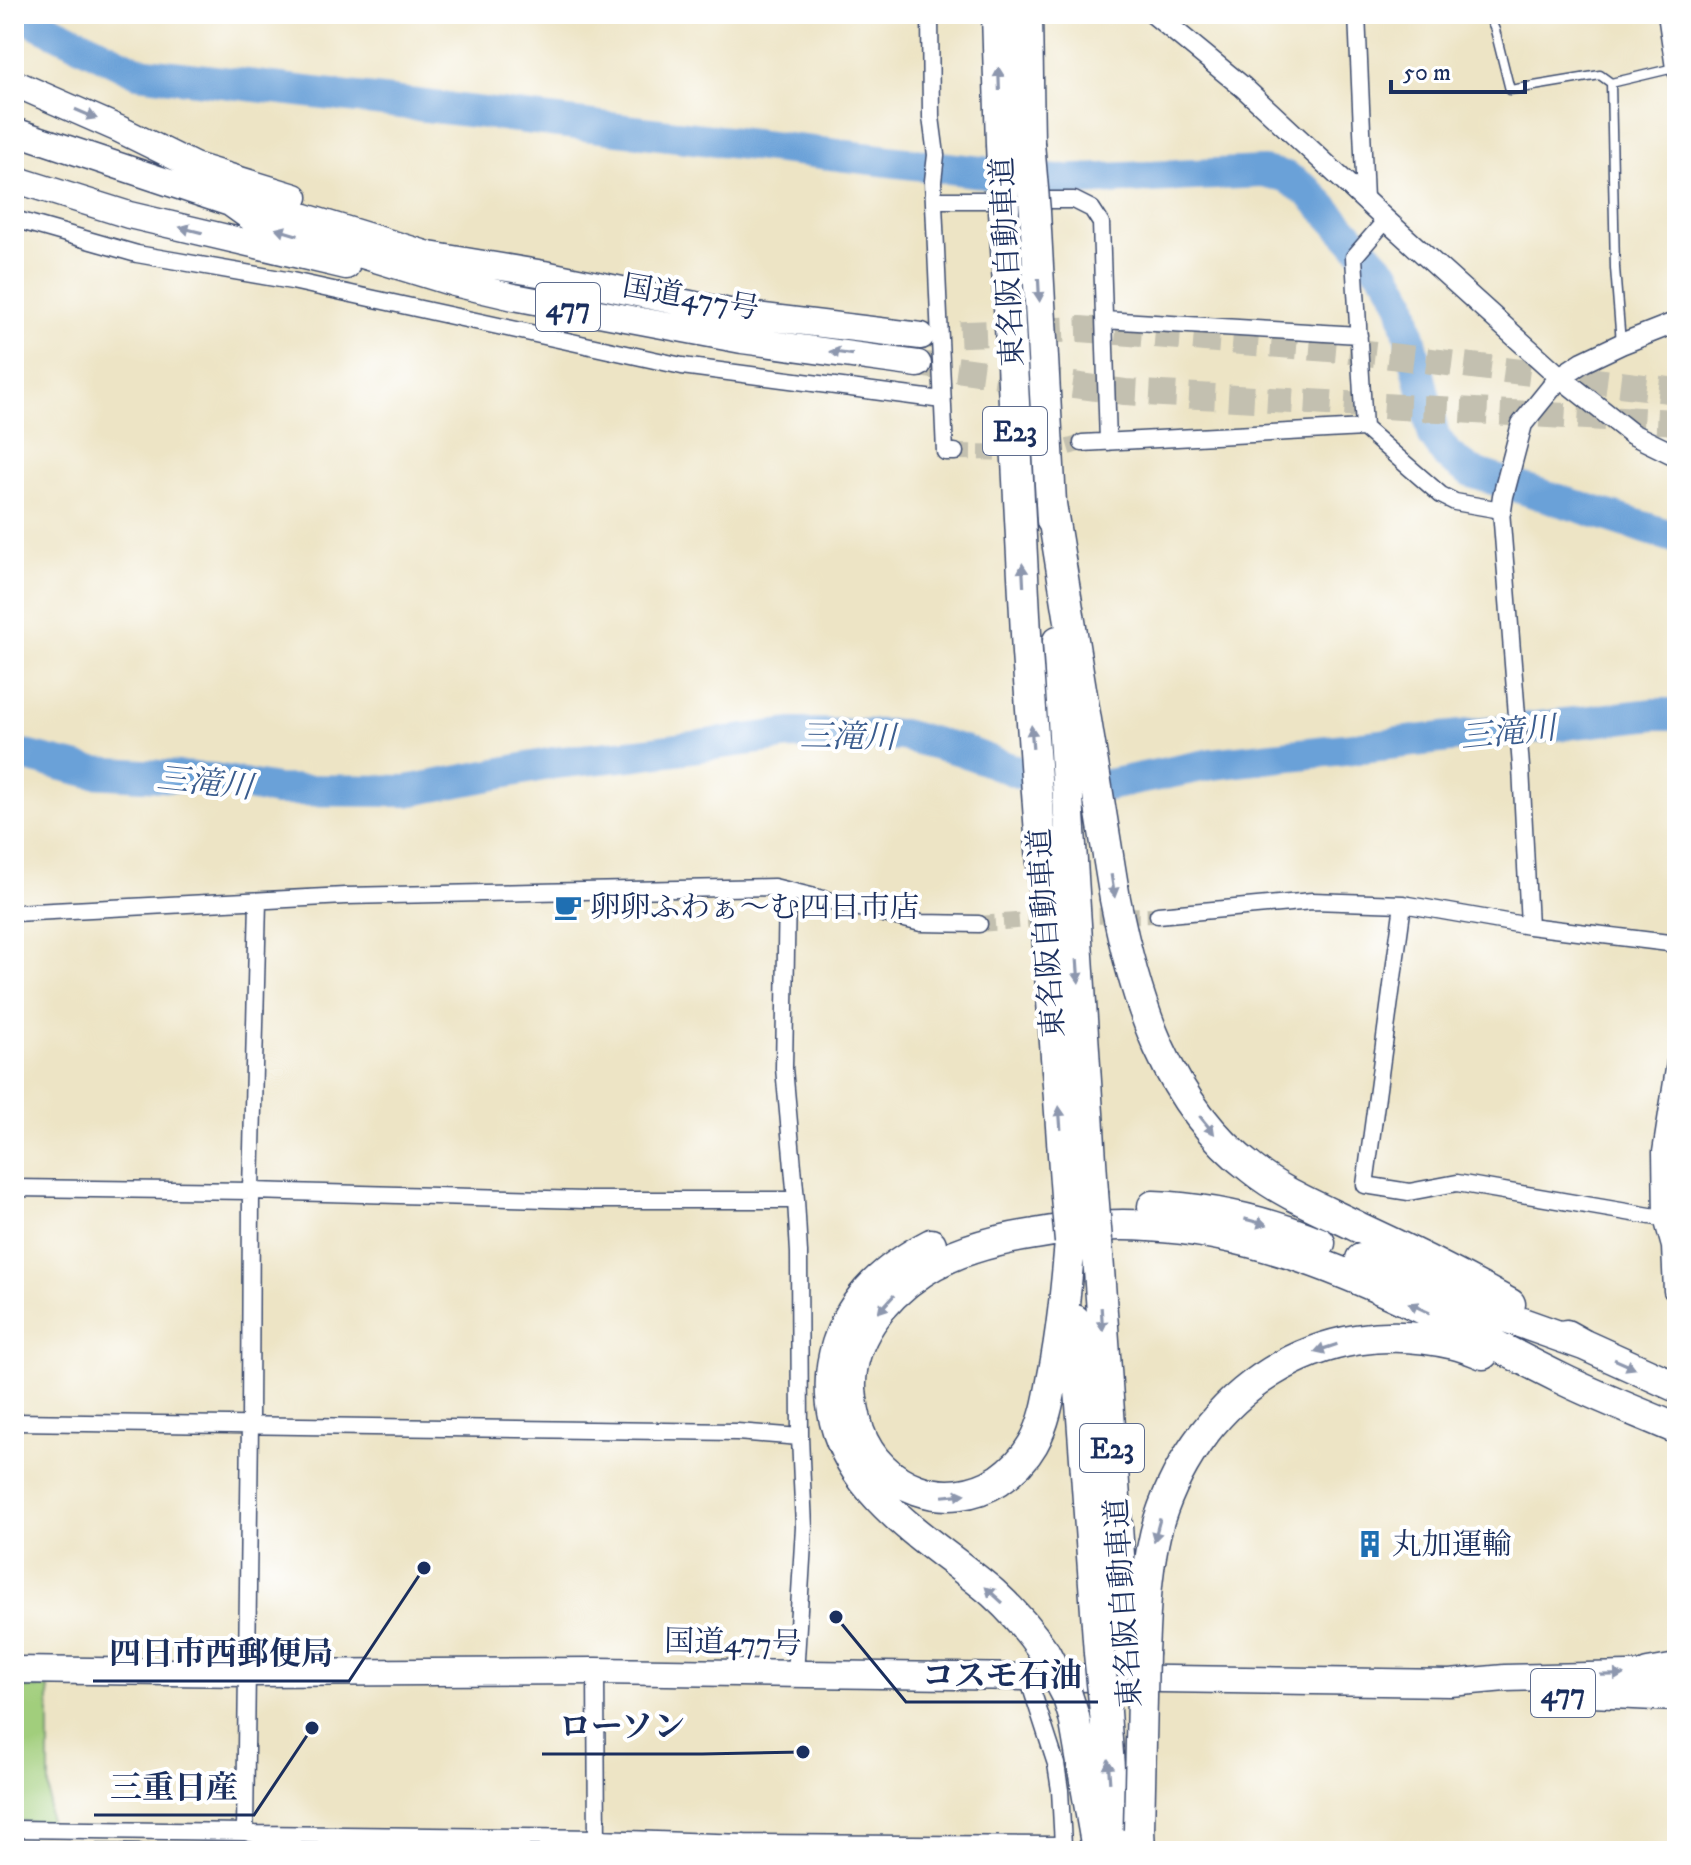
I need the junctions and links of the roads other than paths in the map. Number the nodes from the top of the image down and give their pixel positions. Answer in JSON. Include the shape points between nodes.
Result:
{"nodes":[{"id":1,"x":930,"y":14,"type":"edge"},
{"id":2,"x":997,"y":14,"type":"edge"},
{"id":3,"x":1027,"y":14,"type":"edge"},
{"id":4,"x":1154,"y":14,"type":"edge"},
{"id":5,"x":1357,"y":14,"type":"edge"},
{"id":6,"x":1488,"y":14,"type":"edge"},
{"id":7,"x":1666,"y":14,"type":"edge"},
{"id":8,"x":1676,"y":70,"type":"edge"},
{"id":9,"x":14,"y":83,"type":"edge"},
{"id":10,"x":1611,"y":83,"type":"junction"},
{"id":11,"x":14,"y":131,"type":"edge"},
{"id":12,"x":1015,"y":143,"type":"junction"},
{"id":13,"x":14,"y":179,"type":"edge"},
{"id":14,"x":1365,"y":199,"type":"junction"},
{"id":15,"x":934,"y":200,"type":"junction"},
{"id":16,"x":230,"y":203,"type":"junction"},
{"id":17,"x":14,"y":219,"type":"edge"},
{"id":18,"x":1380,"y":227,"type":"junction"},
{"id":19,"x":544,"y":274,"type":"junction"},
{"id":20,"x":514,"y":297,"type":"junction"},
{"id":21,"x":1104,"y":320,"type":"junction"},
{"id":22,"x":1677,"y":322,"type":"edge"},
{"id":23,"x":1359,"y":335,"type":"junction"},
{"id":24,"x":921,"y":336,"type":"tunnel mouth"},
{"id":25,"x":1621,"y":344,"type":"junction"},
{"id":26,"x":918,"y":364,"type":"tunnel mouth"},
{"id":27,"x":1560,"y":377,"type":"junction"},
{"id":28,"x":942,"y":400,"type":"junction"},
{"id":29,"x":1364,"y":428,"type":"junction"},
{"id":30,"x":1108,"y":442,"type":"junction"},
{"id":31,"x":1082,"y":443,"type":"tunnel mouth"},
{"id":32,"x":955,"y":452,"type":"dead end"},
{"id":33,"x":1677,"y":456,"type":"edge"},
{"id":34,"x":1502,"y":503,"type":"junction"},
{"id":35,"x":1068,"y":654,"type":"junction"},
{"id":36,"x":787,"y":891,"type":"junction"},
{"id":37,"x":258,"y":901,"type":"junction"},
{"id":38,"x":1403,"y":904,"type":"junction"},
{"id":39,"x":14,"y":913,"type":"edge"},
{"id":40,"x":1158,"y":915,"type":"tunnel mouth"},
{"id":41,"x":979,"y":924,"type":"tunnel mouth"},
{"id":42,"x":1529,"y":926,"type":"junction"},
{"id":43,"x":1677,"y":944,"type":"edge"},
{"id":44,"x":1677,"y":1050,"type":"edge"},
{"id":45,"x":14,"y":1188,"type":"edge"},
{"id":46,"x":251,"y":1191,"type":"junction"},
{"id":47,"x":1080,"y":1194,"type":"junction"},
{"id":48,"x":796,"y":1200,"type":"junction"},
{"id":49,"x":1662,"y":1218,"type":"junction"},
{"id":50,"x":1083,"y":1241,"type":"junction"},
{"id":51,"x":1677,"y":1293,"type":"edge"},
{"id":52,"x":1584,"y":1345,"type":"junction"},
{"id":53,"x":1564,"y":1380,"type":"junction"},
{"id":54,"x":1677,"y":1387,"type":"edge"},
{"id":55,"x":14,"y":1422,"type":"edge"},
{"id":56,"x":250,"y":1424,"type":"junction"},
{"id":57,"x":1677,"y":1429,"type":"edge"},
{"id":58,"x":800,"y":1437,"type":"junction"},
{"id":59,"x":1123,"y":1654,"type":"junction"},
{"id":60,"x":14,"y":1670,"type":"edge"},
{"id":61,"x":596,"y":1671,"type":"junction"},
{"id":62,"x":1667,"y":1672,"type":"edge"},
{"id":63,"x":247,"y":1673,"type":"junction"},
{"id":64,"x":795,"y":1675,"type":"junction"},
{"id":65,"x":1028,"y":1678,"type":"junction"},
{"id":66,"x":1450,"y":1683,"type":"junction"},
{"id":67,"x":1677,"y":1698,"type":"edge"},
{"id":68,"x":14,"y":1829,"type":"edge"},
{"id":69,"x":245,"y":1832,"type":"junction"},
{"id":70,"x":1117,"y":1840,"type":"edge"},
{"id":71,"x":598,"y":1844,"type":"edge"}],
"edges":[{"from":1,"to":15,"type":"street"},
{"from":12,"to":2,"type":"highway","name":"東名阪自動車道","one_way":true},
{"from":3,"to":12,"type":"highway","name":"東名阪自動車道"},
{"from":4,"to":14,"type":"street"},
{"from":5,"to":14,"type":"street"},
{"from":6,"to":10,"type":"lane","via":[[1510,90],[1600,75]]},
{"from":7,"to":8,"type":"street"},
{"from":8,"to":10,"type":"lane"},
{"from":9,"to":19,"type":"highway","number":"477","one_way":true,"via":[[194,166]]},
{"from":10,"to":25,"type":"lane"},
{"from":11,"to":16,"type":"highway","name":"国道477号","number":"477"},
{"from":12,"to":35,"type":"highway","name":"東名阪自動車道","number":"E23","one_way":true,"bridge":true,"via":[[1035,212],[1051,504]]},
{"from":47,"to":12,"type":"highway","name":"東名阪自動車道","number":"E23","one_way":true,"bridge":true,"via":[[1037,815],[1004,210]]},
{"from":20,"to":13,"type":"highway","number":"477","one_way":true,"via":[[478,297],[284,253],[129,215]]},
{"from":14,"to":18,"type":"street"},
{"from":15,"to":21,"type":"street","via":[[1074,200],[1092,209],[1101,223]]},
{"from":15,"to":28,"type":"street"},
{"from":16,"to":19,"type":"highway","name":"国道477号","number":"477","via":[[269,206],[429,255]]},
{"from":20,"to":16,"type":"highway","name":"国道477号","number":"477","one_way":true,"via":[[258,223]]},
{"from":17,"to":28,"type":"street","via":[[137,254],[292,281],[682,366]]},
{"from":18,"to":23,"type":"street","via":[[1354,257]]},
{"from":18,"to":27,"type":"street"},
{"from":19,"to":24,"type":"highway","name":"国道477号","number":"477","via":[[739,314]]},
{"from":26,"to":20,"type":"highway","name":"国道477号","number":"477","one_way":true,"via":[[742,340]]},
{"from":21,"to":23,"type":"street"},
{"from":21,"to":30,"type":"street"},
{"from":22,"to":25,"type":"street"},
{"from":23,"to":29,"type":"street"},
{"from":25,"to":27,"type":"street"},
{"from":27,"to":33,"type":"street","via":[[1632,434]]},
{"from":27,"to":34,"type":"street","via":[[1522,424]]},
{"from":28,"to":32,"type":"street","via":[[945,452]]},
{"from":29,"to":30,"type":"street"},
{"from":29,"to":34,"type":"street","via":[[1441,495],[1455,502]]},
{"from":30,"to":31,"type":"street"},
{"from":34,"to":42,"type":"street"},
{"from":35,"to":47,"type":"highway","name":"東名阪自動車道","one_way":true},
{"from":35,"to":52,"type":"highway","one_way":true,"via":[[1127,956],[1158,1046],[1189,1102],[1231,1152],[1276,1186],[1455,1273]]},
{"from":36,"to":37,"type":"street","via":[[774,887]]},
{"from":36,"to":41,"type":"street","via":[[921,923]]},
{"from":36,"to":48,"type":"street","via":[[784,1068]]},
{"from":37,"to":39,"type":"street"},
{"from":37,"to":46,"type":"street"},
{"from":38,"to":40,"type":"street","via":[[1312,901]]},
{"from":38,"to":42,"type":"street"},
{"from":38,"to":49,"type":"street","via":[[1365,1185],[1409,1192],[1457,1183]]},
{"from":42,"to":43,"type":"street"},
{"from":44,"to":49,"type":"street","via":[[1661,1152]]},
{"from":45,"to":46,"type":"street"},
{"from":46,"to":48,"type":"street"},
{"from":46,"to":56,"type":"street"},
{"from":47,"to":50,"type":"highway","name":"東名阪自動車道","bridge":true},
{"from":48,"to":58,"type":"street"},
{"from":49,"to":51,"type":"street","via":[[1672,1291]]},
{"from":53,"to":50,"type":"highway","one_way":true,"via":[[1350,1276],[1280,1250],[1147,1225],[1081,1227],[984,1244],[953,1255],[896,1292],[870,1322],[853,1364],[851,1385],[860,1433],[885,1469],[920,1491],[964,1495],[986,1488],[1020,1462],[1044,1420]]},
{"from":50,"to":59,"type":"highway","name":"東名阪自動車道","number":"E23"},
{"from":52,"to":54,"type":"highway","one_way":true},
{"from":70,"to":52,"type":"highway","one_way":true,"bridge":true,"via":[[1074,1717],[1045,1653],[997,1596],[905,1524],[847,1457],[832,1409],[833,1359],[841,1333],[869,1288],[912,1254],[991,1222],[1089,1206],[1159,1206],[1276,1227]]},
{"from":53,"to":57,"type":"highway"},
{"from":53,"to":59,"type":"highway","one_way":true,"via":[[1453,1344],[1398,1337],[1340,1343],[1262,1378],[1216,1417],[1182,1465]]},
{"from":55,"to":56,"type":"street"},
{"from":56,"to":58,"type":"street"},
{"from":56,"to":63,"type":"street"},
{"from":58,"to":64,"type":"street","via":[[804,1527]]},
{"from":59,"to":70,"type":"highway","name":"東名阪自動車道","bridge":true},
{"from":70,"to":59,"type":"highway","name":"東名阪自動車道","one_way":true,"bridge":true,"via":[[1105,1712]]},
{"from":60,"to":63,"type":"highway","name":"国道477号","number":"477"},
{"from":61,"to":63,"type":"highway","name":"国道477号","number":"477"},
{"from":61,"to":64,"type":"highway","name":"国道477号","number":"477"},
{"from":61,"to":71,"type":"street"},
{"from":66,"to":62,"type":"highway","name":"国道477号","number":"477","one_way":true},
{"from":63,"to":69,"type":"street"},
{"from":64,"to":65,"type":"highway","name":"国道477号","number":"477"},
{"from":65,"to":66,"type":"highway","name":"国道477号","number":"477"},
{"from":65,"to":71,"type":"street","via":[[1056,1764],[1063,1845]]},
{"from":66,"to":67,"type":"highway","name":"国道477号","number":"477"},
{"from":68,"to":69,"type":"street"},
{"from":69,"to":71,"type":"street"}]}
